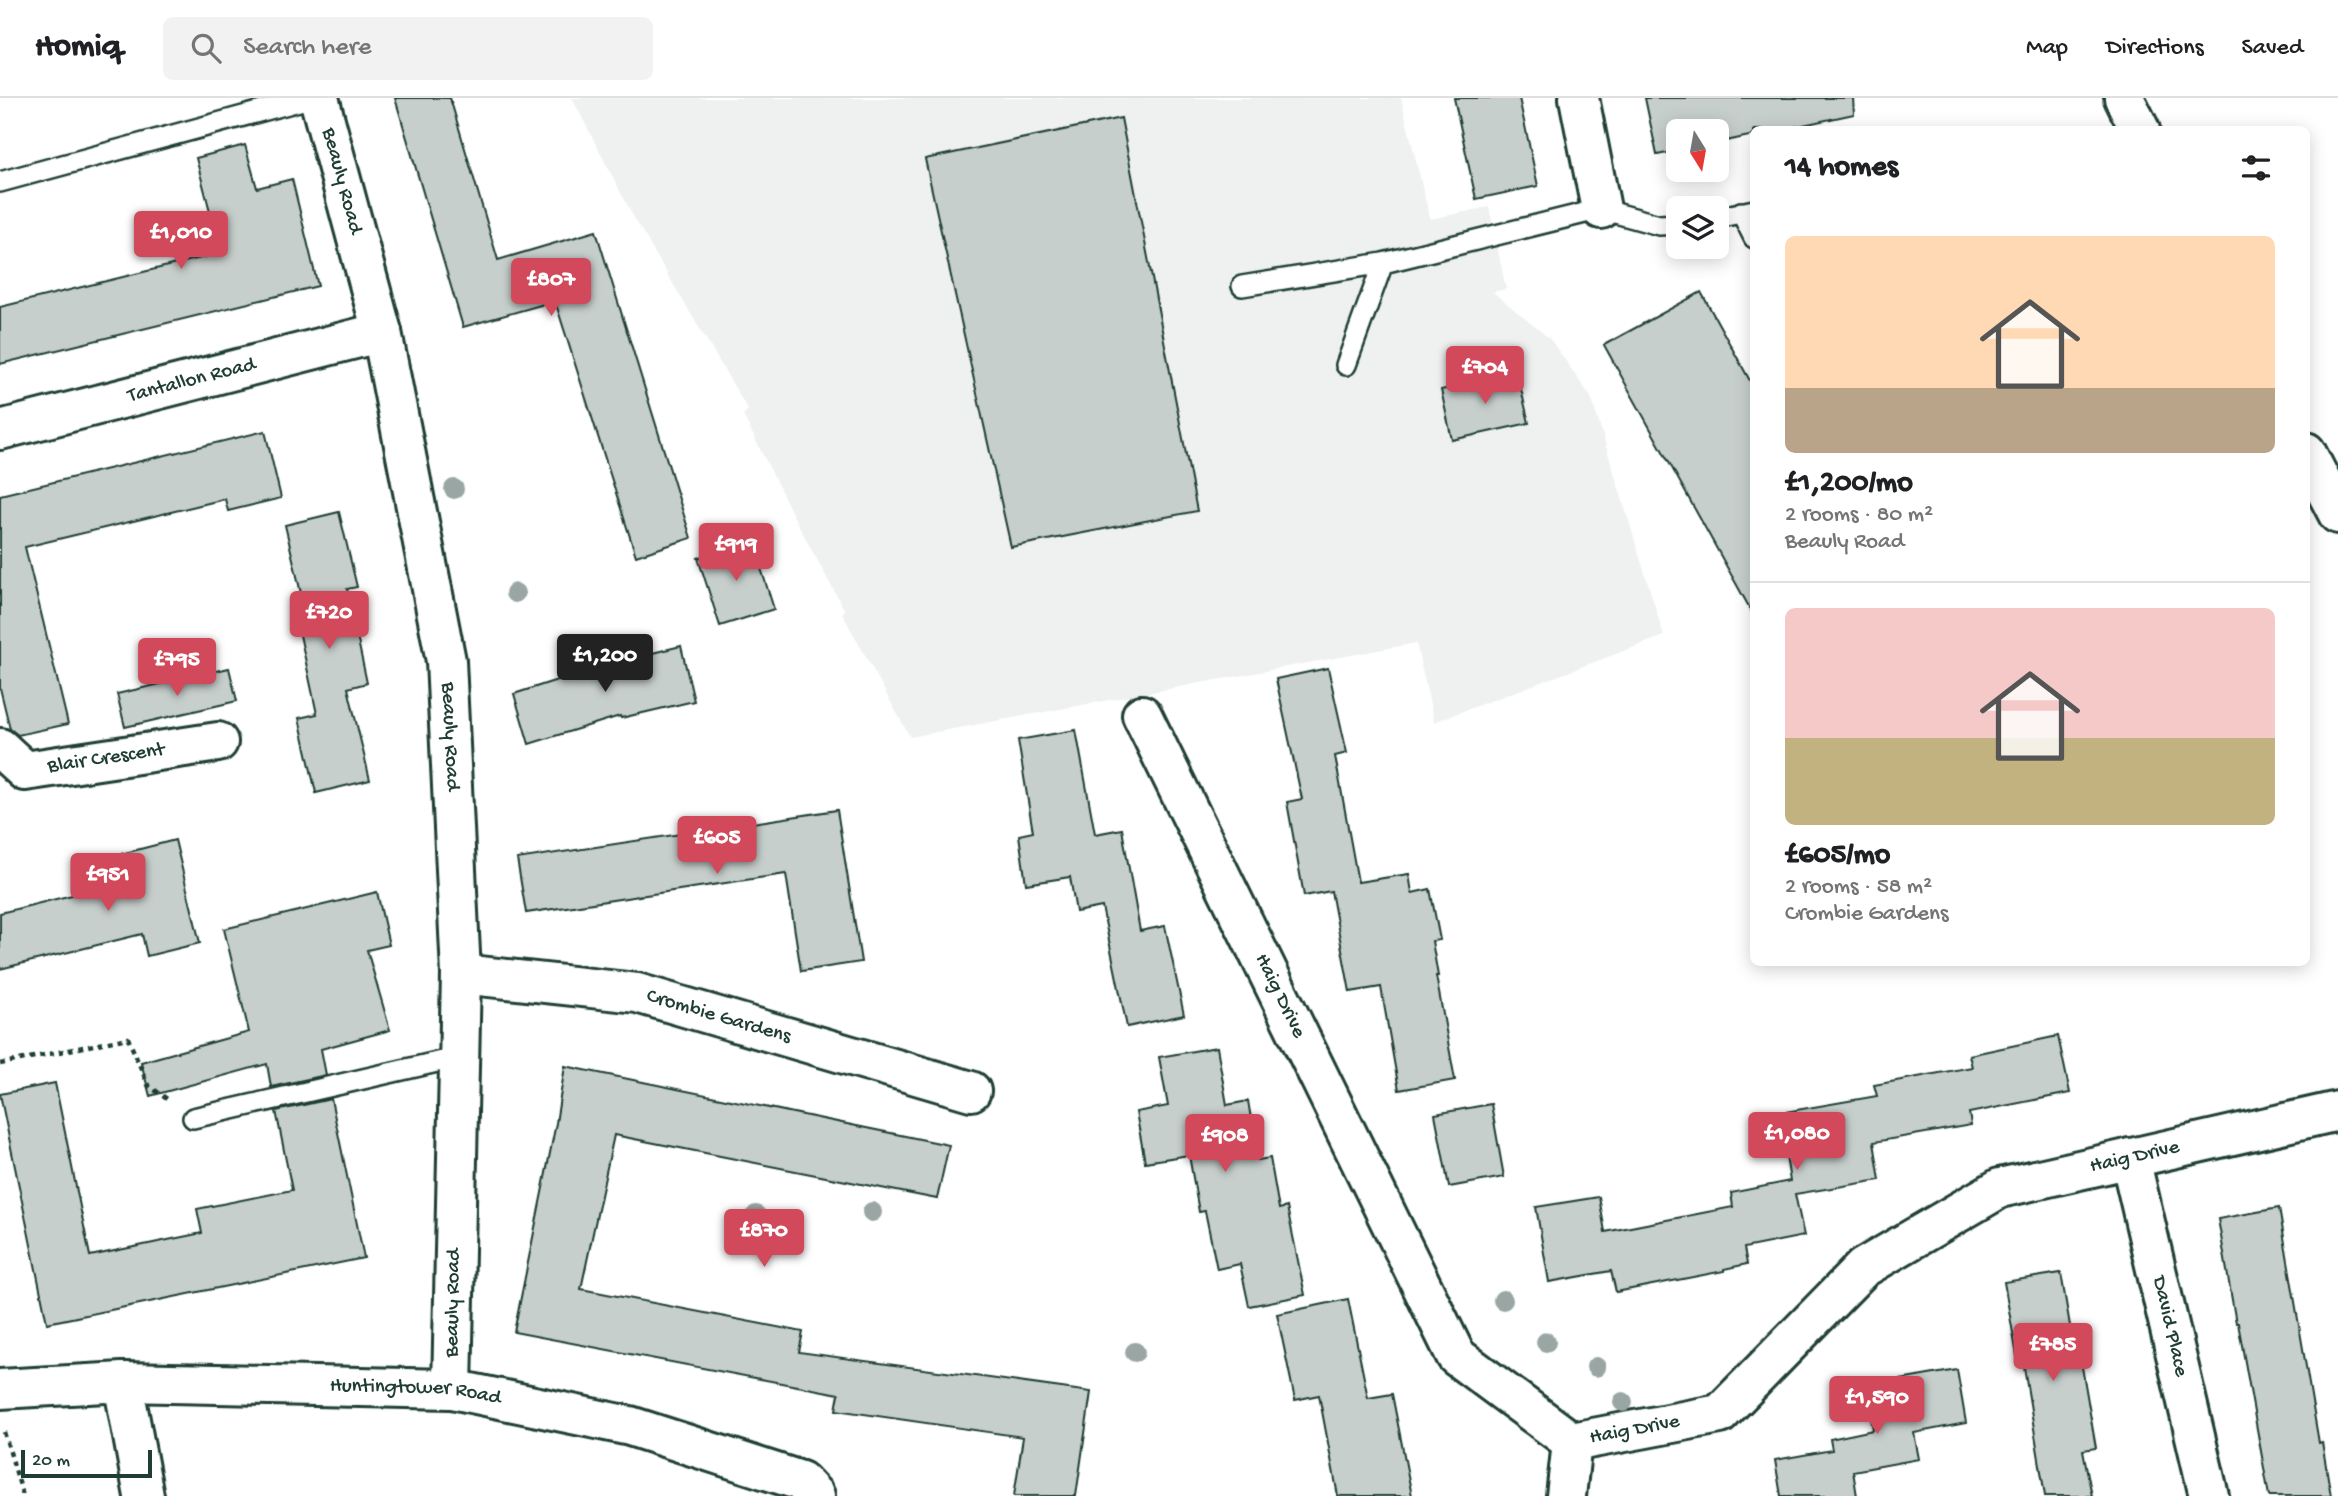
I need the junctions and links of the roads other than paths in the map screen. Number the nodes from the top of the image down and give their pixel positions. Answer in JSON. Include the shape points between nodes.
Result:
{"nodes":[{"id":1,"x":310,"y":98,"type":"edge"},
{"id":2,"x":319,"y":98,"type":"edge"},
{"id":3,"x":1579,"y":98,"type":"edge"},
{"id":4,"x":2124,"y":98,"type":"edge"},
{"id":5,"x":2138,"y":126,"type":"edge"},
{"id":6,"x":0,"y":182,"type":"edge"},
{"id":7,"x":1601,"y":209,"type":"junction"},
{"id":8,"x":1747,"y":211,"type":"edge"},
{"id":9,"x":1729,"y":215,"type":"edge"},
{"id":10,"x":1666,"y":225,"type":"edge"},
{"id":11,"x":1383,"y":262,"type":"junction"},
{"id":12,"x":1242,"y":286,"type":"dead end"},
{"id":13,"x":382,"y":332,"type":"junction"},
{"id":14,"x":1346,"y":365,"type":"dead end"},
{"id":15,"x":0,"y":430,"type":"edge"},
{"id":16,"x":2310,"y":461,"type":"edge"},
{"id":17,"x":2338,"y":514,"type":"edge"},
{"id":18,"x":1142,"y":715,"type":"dead end"},
{"id":19,"x":218,"y":742,"type":"dead end"},
{"id":20,"x":0,"y":748,"type":"edge"},
{"id":21,"x":461,"y":974,"type":"junction"},
{"id":22,"x":459,"y":1057,"type":"junction"},
{"id":23,"x":971,"y":1091,"type":"dead end"},
{"id":24,"x":2338,"y":1111,"type":"edge"},
{"id":25,"x":193,"y":1118,"type":"road end"},
{"id":26,"x":2130,"y":1158,"type":"junction"},
{"id":27,"x":123,"y":1382,"type":"junction"},
{"id":28,"x":0,"y":1389,"type":"edge"},
{"id":29,"x":452,"y":1390,"type":"junction"},
{"id":30,"x":1572,"y":1442,"type":"junction"},
{"id":31,"x":144,"y":1496,"type":"edge"},
{"id":32,"x":815,"y":1496,"type":"edge"},
{"id":33,"x":1566,"y":1496,"type":"edge"},
{"id":34,"x":2209,"y":1496,"type":"edge"}],
"edges":[{"from":1,"to":6,"type":"lane"},
{"from":2,"to":13,"type":"street","name":"Beauly Road"},
{"from":3,"to":7,"type":"street"},
{"from":4,"to":5,"type":"street"},
{"from":7,"to":10,"type":"lane"},
{"from":7,"to":11,"type":"lane"},
{"from":8,"to":9,"type":"lane"},
{"from":11,"to":12,"type":"lane"},
{"from":11,"to":14,"type":"lane"},
{"from":13,"to":15,"type":"street","name":"Tantallon Road"},
{"from":13,"to":21,"type":"street","name":"Beauly Road","via":[[446,661]]},
{"from":16,"to":17,"type":"street"},
{"from":18,"to":30,"type":"street","name":"Haig Drive","via":[[1456,1356]]},
{"from":19,"to":20,"type":"street","name":"Blair Crescent","via":[[25,771]]},
{"from":21,"to":22,"type":"street","name":"Beauly Road"},
{"from":21,"to":23,"type":"street","name":"Crombie Gardens","via":[[637,993]]},
{"from":22,"to":25,"type":"lane"},
{"from":22,"to":29,"type":"street","name":"Beauly Road"},
{"from":24,"to":26,"type":"street","name":"Haig Drive"},
{"from":26,"to":30,"type":"street","name":"Haig Drive","via":[[2000,1188],[1863,1268],[1720,1414]]},
{"from":26,"to":34,"type":"street","name":"David Place"},
{"from":27,"to":28,"type":"street","name":"Huntingtower Road"},
{"from":27,"to":29,"type":"street","name":"Huntingtower Road"},
{"from":27,"to":31,"type":"street"},
{"from":29,"to":32,"type":"street","name":"Huntingtower Road","via":[[630,1426],[801,1481]]},
{"from":30,"to":33,"type":"street"}]}
